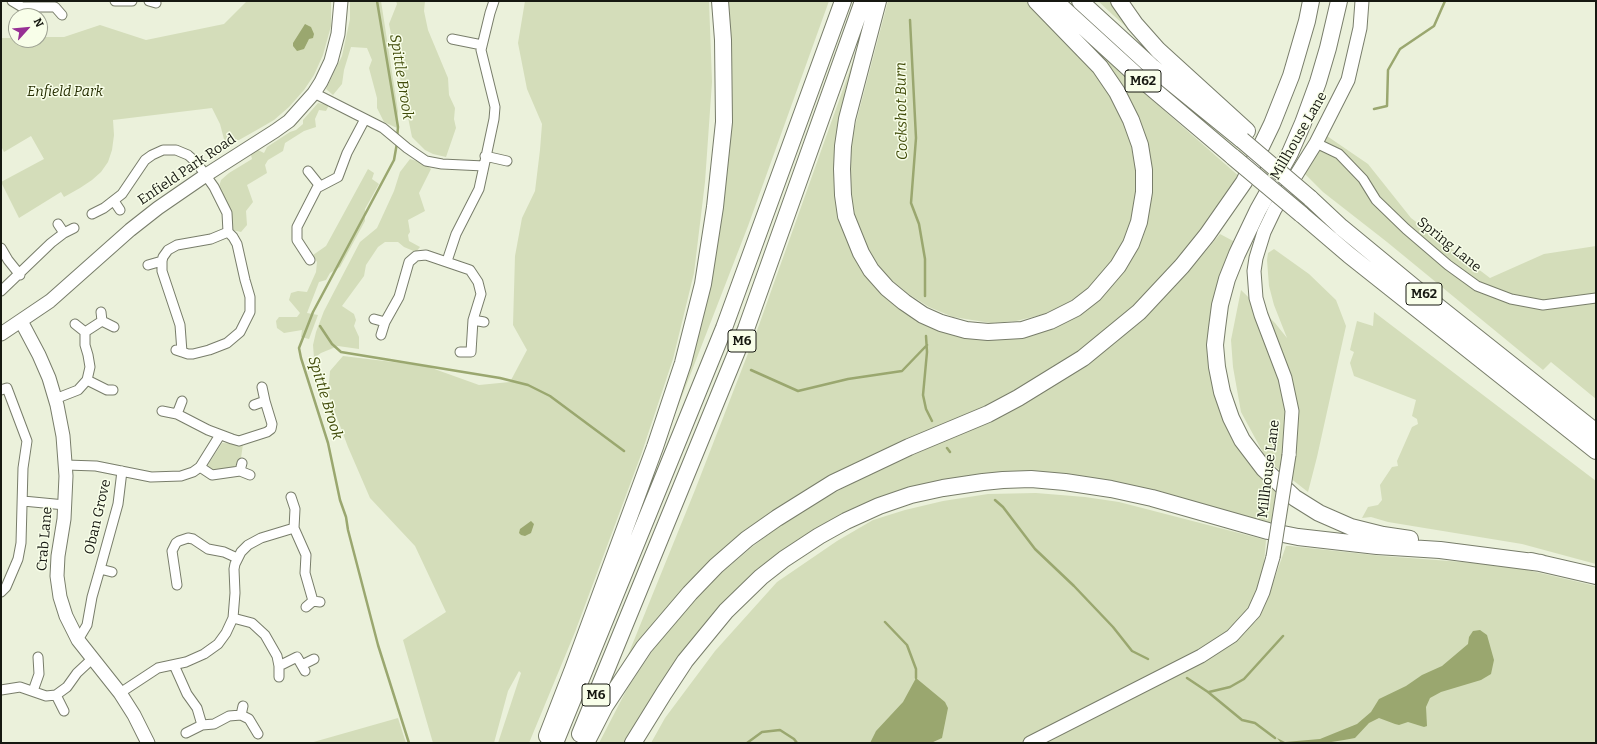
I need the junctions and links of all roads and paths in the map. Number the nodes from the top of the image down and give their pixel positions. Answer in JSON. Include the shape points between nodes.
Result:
{"nodes":[{"id":1,"x":12,"y":1,"type":"edge"},
{"id":2,"x":341,"y":1,"type":"edge"},
{"id":3,"x":494,"y":1,"type":"edge"},
{"id":4,"x":720,"y":1,"type":"edge"},
{"id":5,"x":843,"y":1,"type":"edge"},
{"id":6,"x":863,"y":1,"type":"edge"},
{"id":7,"x":878,"y":1,"type":"edge"},
{"id":8,"x":1036,"y":1,"type":"edge"},
{"id":9,"x":1055,"y":1,"type":"edge"},
{"id":10,"x":1080,"y":1,"type":"edge"},
{"id":11,"x":1119,"y":1,"type":"edge"},
{"id":12,"x":1311,"y":1,"type":"edge"},
{"id":13,"x":1339,"y":1,"type":"edge"},
{"id":14,"x":1362,"y":1,"type":"edge"},
{"id":15,"x":57,"y":4,"type":"edge"},
{"id":16,"x":62,"y":15,"type":"dead end"},
{"id":17,"x":452,"y":39,"type":"dead end"},
{"id":18,"x":482,"y":45,"type":"junction"},
{"id":19,"x":314,"y":93,"type":"junction"},
{"id":20,"x":365,"y":119,"type":"junction"},
{"id":21,"x":1245,"y":135,"type":"junction"},
{"id":22,"x":1316,"y":143,"type":"junction"},
{"id":23,"x":485,"y":156,"type":"junction"},
{"id":24,"x":507,"y":161,"type":"dead end"},
{"id":25,"x":484,"y":166,"type":"junction"},
{"id":26,"x":308,"y":171,"type":"dead end"},
{"id":27,"x":206,"y":175,"type":"junction"},
{"id":28,"x":320,"y":186,"type":"junction"},
{"id":29,"x":114,"y":200,"type":"junction"},
{"id":30,"x":120,"y":210,"type":"dead end"},
{"id":31,"x":92,"y":214,"type":"dead end"},
{"id":32,"x":58,"y":224,"type":"dead end"},
{"id":33,"x":74,"y":228,"type":"dead end"},
{"id":34,"x":228,"y":232,"type":"junction"},
{"id":35,"x":64,"y":234,"type":"junction"},
{"id":36,"x":1,"y":248,"type":"edge"},
{"id":37,"x":310,"y":260,"type":"dead end"},
{"id":38,"x":162,"y":261,"type":"junction"},
{"id":39,"x":447,"y":261,"type":"junction"},
{"id":40,"x":148,"y":265,"type":"dead end"},
{"id":41,"x":20,"y":275,"type":"junction"},
{"id":42,"x":1,"y":291,"type":"edge"},
{"id":43,"x":1596,"y":298,"type":"edge"},
{"id":44,"x":374,"y":319,"type":"dead end"},
{"id":45,"x":473,"y":320,"type":"junction"},
{"id":46,"x":21,"y":321,"type":"junction"},
{"id":47,"x":385,"y":322,"type":"junction"},
{"id":48,"x":484,"y":322,"type":"dead end"},
{"id":49,"x":75,"y":324,"type":"dead end"},
{"id":50,"x":114,"y":327,"type":"dead end"},
{"id":51,"x":85,"y":332,"type":"junction"},
{"id":52,"x":1,"y":334,"type":"edge"},
{"id":53,"x":381,"y":335,"type":"dead end"},
{"id":54,"x":460,"y":352,"type":"dead end"},
{"id":55,"x":87,"y":380,"type":"junction"},
{"id":56,"x":262,"y":387,"type":"dead end"},
{"id":57,"x":1,"y":390,"type":"edge"},
{"id":58,"x":113,"y":390,"type":"dead end"},
{"id":59,"x":55,"y":399,"type":"junction"},
{"id":60,"x":182,"y":401,"type":"dead end"},
{"id":61,"x":265,"y":401,"type":"junction"},
{"id":62,"x":254,"y":405,"type":"dead end"},
{"id":63,"x":162,"y":411,"type":"dead end"},
{"id":64,"x":177,"y":414,"type":"junction"},
{"id":65,"x":1596,"y":432,"type":"edge"},
{"id":66,"x":220,"y":435,"type":"junction"},
{"id":67,"x":1596,"y":450,"type":"edge"},
{"id":68,"x":66,"y":464,"type":"junction"},
{"id":69,"x":200,"y":467,"type":"junction"},
{"id":70,"x":122,"y":471,"type":"junction"},
{"id":71,"x":250,"y":475,"type":"dead end"},
{"id":72,"x":291,"y":497,"type":"dead end"},
{"id":73,"x":23,"y":500,"type":"junction"},
{"id":74,"x":65,"y":505,"type":"junction"},
{"id":75,"x":294,"y":528,"type":"junction"},
{"id":76,"x":237,"y":558,"type":"junction"},
{"id":77,"x":1541,"y":563,"type":"junction"},
{"id":78,"x":100,"y":569,"type":"junction"},
{"id":79,"x":112,"y":572,"type":"dead end"},
{"id":80,"x":1596,"y":576,"type":"edge"},
{"id":81,"x":177,"y":585,"type":"dead end"},
{"id":82,"x":1,"y":592,"type":"edge"},
{"id":83,"x":313,"y":603,"type":"dead end"},
{"id":84,"x":233,"y":618,"type":"junction"},
{"id":85,"x":78,"y":640,"type":"junction"},
{"id":86,"x":38,"y":657,"type":"dead end"},
{"id":87,"x":92,"y":659,"type":"junction"},
{"id":88,"x":314,"y":659,"type":"dead end"},
{"id":89,"x":174,"y":665,"type":"junction"},
{"id":90,"x":279,"y":666,"type":"junction"},
{"id":91,"x":279,"y":677,"type":"dead end"},
{"id":92,"x":1,"y":690,"type":"edge"},
{"id":93,"x":33,"y":691,"type":"junction"},
{"id":94,"x":120,"y":693,"type":"junction"},
{"id":95,"x":56,"y":695,"type":"junction"},
{"id":96,"x":64,"y":711,"type":"dead end"},
{"id":97,"x":202,"y":725,"type":"junction"},
{"id":98,"x":186,"y":733,"type":"dead end"},
{"id":99,"x":258,"y":734,"type":"dead end"},
{"id":100,"x":148,"y":743,"type":"edge"},
{"id":101,"x":544,"y":743,"type":"edge"},
{"id":102,"x":555,"y":743,"type":"edge"},
{"id":103,"x":576,"y":743,"type":"edge"},
{"id":104,"x":586,"y":743,"type":"edge"},
{"id":105,"x":633,"y":743,"type":"edge"},
{"id":106,"x":1030,"y":743,"type":"edge"}],
"edges":[{"from":1,"to":15,"type":"street","via":[[22,7]]},
{"from":2,"to":19,"type":"street","name":"Enfield Park Road","via":[[334,49],[326,72]]},
{"from":3,"to":18,"type":"street"},
{"from":4,"to":101,"type":"highway","via":[[724,122],[715,207],[703,284],[683,363],[655,447]]},
{"from":5,"to":102,"type":"highway","number":"M6","via":[[724,328]]},
{"from":6,"to":103,"type":"highway","number":"M6","via":[[746,329]]},
{"from":7,"to":8,"type":"highway","via":[[846,126],[842,169],[846,216],[871,270],[904,302],[941,323],[966,330],[988,332],[1022,330],[1044,324],[1076,308],[1094,294],[1118,266],[1131,244],[1139,222],[1144,192],[1140,145],[1117,92],[1100,67]]},
{"from":9,"to":67,"type":"highway","number":"M62","bridge":true,"via":[[1135,74],[1349,255]]},
{"from":10,"to":21,"type":"highway","number":"M62","via":[[1151,66]]},
{"from":11,"to":21,"type":"highway","via":[[1158,50]]},
{"from":12,"to":104,"type":"highway","via":[[1291,76],[1272,124],[1244,182],[1188,260],[1139,312],[1083,358],[1018,398],[988,414],[833,483],[747,539],[690,593],[644,646],[608,700]]},
{"from":13,"to":77,"type":"highway","via":[[1318,82],[1303,123],[1237,254],[1222,298],[1215,345],[1222,392],[1229,412],[1242,440],[1264,469],[1295,498],[1319,513],[1351,527]]},
{"from":14,"to":22,"type":"street","name":"Millhouse Lane","via":[[1360,28],[1348,80]]},
{"from":15,"to":16,"type":"street"},
{"from":17,"to":18,"type":"street"},
{"from":18,"to":23,"type":"street","via":[[482,59],[495,107]]},
{"from":19,"to":20,"type":"street"},
{"from":19,"to":27,"type":"street","name":"Enfield Park Road","via":[[289,121],[275,132]]},
{"from":20,"to":25,"type":"street","via":[[383,128],[419,157],[434,163]]},
{"from":20,"to":28,"type":"street","via":[[338,177]]},
{"from":21,"to":65,"type":"highway"},
{"from":22,"to":43,"type":"street","name":"Spring Lane","via":[[1339,154],[1363,179],[1376,200],[1406,229],[1477,286],[1511,299],[1543,305]]},
{"from":22,"to":106,"type":"street","name":"Millhouse Lane","bridge":true,"via":[[1275,209],[1264,232],[1254,270],[1256,298],[1285,378],[1292,411],[1289,454],[1273,557],[1254,612],[1232,636],[1201,656]]},
{"from":23,"to":24,"type":"street"},
{"from":23,"to":25,"type":"street"},
{"from":25,"to":39,"type":"street","via":[[479,189],[456,234]]},
{"from":26,"to":28,"type":"street"},
{"from":27,"to":29,"type":"street","via":[[198,163],[188,155],[176,150],[164,150],[145,160]]},
{"from":27,"to":34,"type":"street","via":[[226,208]]},
{"from":27,"to":46,"type":"street","name":"Enfield Park Road","via":[[130,230],[55,297]]},
{"from":28,"to":37,"type":"street","via":[[315,191],[296,232],[299,244]]},
{"from":29,"to":30,"type":"street"},
{"from":29,"to":31,"type":"street"},
{"from":32,"to":35,"type":"street"},
{"from":33,"to":35,"type":"street"},
{"from":34,"to":38,"type":"street","via":[[211,239],[177,245],[166,253]]},
{"from":34,"to":38,"type":"street","via":[[234,237],[251,307],[238,334],[227,343],[198,353],[188,354],[179,351],[180,325],[162,271]]},
{"from":35,"to":41,"type":"street","via":[[51,243]]},
{"from":36,"to":41,"type":"street"},
{"from":38,"to":40,"type":"street"},
{"from":39,"to":45,"type":"street","via":[[470,270],[478,282],[481,294]]},
{"from":39,"to":47,"type":"street","via":[[423,254],[411,260],[406,268],[397,302]]},
{"from":41,"to":42,"type":"street"},
{"from":44,"to":47,"type":"street"},
{"from":45,"to":48,"type":"street"},
{"from":45,"to":54,"type":"street","via":[[471,352]]},
{"from":46,"to":52,"type":"street","name":"Enfield Park Road"},
{"from":46,"to":59,"type":"street","name":"Crab Lane","via":[[44,366]]},
{"from":47,"to":53,"type":"street"},
{"from":49,"to":51,"type":"street"},
{"from":50,"to":51,"type":"street","via":[[101,316]]},
{"from":51,"to":55,"type":"street","via":[[90,367]]},
{"from":55,"to":58,"type":"street","via":[[107,390]]},
{"from":55,"to":59,"type":"street","via":[[78,390]]},
{"from":56,"to":61,"type":"street"},
{"from":57,"to":73,"type":"street","via":[[7,388],[28,441],[23,468]]},
{"from":59,"to":68,"type":"street","name":"Crab Lane"},
{"from":60,"to":64,"type":"street"},
{"from":61,"to":62,"type":"street"},
{"from":61,"to":66,"type":"street","via":[[272,424],[269,431],[239,441]]},
{"from":63,"to":64,"type":"street"},
{"from":64,"to":66,"type":"street"},
{"from":66,"to":69,"type":"street"},
{"from":68,"to":70,"type":"street","name":"Oban Grove"},
{"from":68,"to":74,"type":"street","name":"Crab Lane"},
{"from":69,"to":70,"type":"street","name":"Oban Grove","via":[[187,475],[171,477],[151,478]]},
{"from":69,"to":71,"type":"street","via":[[212,475],[241,467]]},
{"from":70,"to":78,"type":"street","name":"Oban Grove","via":[[118,504]]},
{"from":72,"to":75,"type":"street","via":[[295,509]]},
{"from":73,"to":74,"type":"street"},
{"from":73,"to":82,"type":"street","via":[[18,559],[10,581]]},
{"from":74,"to":85,"type":"street","name":"Crab Lane","via":[[57,576],[62,604]]},
{"from":75,"to":76,"type":"street","via":[[261,538],[244,549]]},
{"from":75,"to":83,"type":"street","via":[[306,555],[305,573]]},
{"from":76,"to":81,"type":"street","via":[[208,549],[193,539],[183,539],[176,543],[172,551]]},
{"from":76,"to":84,"type":"street","via":[[234,570]]},
{"from":77,"to":80,"type":"highway"},
{"from":77,"to":105,"type":"highway","via":[[1440,550],[1298,537],[1152,498],[1065,482],[1003,480],[943,488],[879,506],[846,521],[784,559],[761,577],[726,611],[685,662]]},
{"from":78,"to":79,"type":"street","name":"Oban Grove"},
{"from":78,"to":85,"type":"street","name":"Oban Grove","via":[[87,625]]},
{"from":84,"to":89,"type":"street","via":[[226,634],[215,646],[196,658]]},
{"from":84,"to":90,"type":"street","via":[[252,623],[261,630],[273,649]]},
{"from":85,"to":87,"type":"street","name":"Crab Lane"},
{"from":86,"to":93,"type":"street","via":[[39,674]]},
{"from":87,"to":94,"type":"street","name":"Crab Lane"},
{"from":87,"to":95,"type":"street","via":[[67,687]]},
{"from":88,"to":90,"type":"street","via":[[304,668],[297,657]]},
{"from":89,"to":94,"type":"street","via":[[158,668]]},
{"from":89,"to":97,"type":"street","via":[[187,694],[197,708]]},
{"from":90,"to":91,"type":"street"},
{"from":92,"to":93,"type":"street","via":[[20,687]]},
{"from":93,"to":95,"type":"street","via":[[46,696]]},
{"from":94,"to":100,"type":"street","name":"Crab Lane"},
{"from":95,"to":96,"type":"street"},
{"from":97,"to":98,"type":"street"},
{"from":97,"to":99,"type":"street","via":[[214,724],[242,710]]}]}
